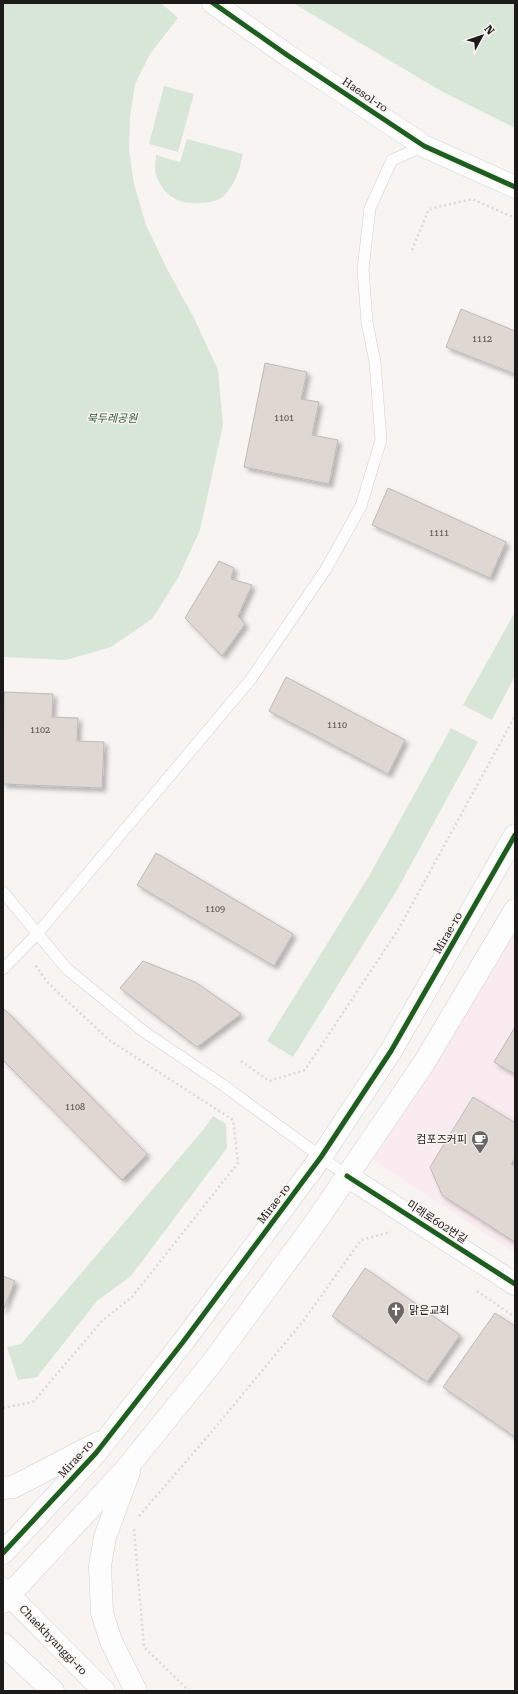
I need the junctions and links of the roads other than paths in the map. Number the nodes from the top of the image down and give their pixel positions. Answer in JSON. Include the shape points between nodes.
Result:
{"nodes":[{"id":1,"x":213,"y":3,"type":"edge"},
{"id":2,"x":424,"y":146,"type":"junction"},
{"id":3,"x":515,"y":186,"type":"edge"},
{"id":4,"x":515,"y":835,"type":"edge"},
{"id":5,"x":3,"y":892,"type":"edge"},
{"id":6,"x":515,"y":910,"type":"edge"},
{"id":7,"x":37,"y":934,"type":"junction"},
{"id":8,"x":3,"y":969,"type":"edge"},
{"id":9,"x":321,"y":1157,"type":"junction"},
{"id":10,"x":347,"y":1176,"type":"junction"},
{"id":11,"x":515,"y":1284,"type":"edge"},
{"id":12,"x":108,"y":1438,"type":"junction"},
{"id":13,"x":133,"y":1461,"type":"junction"},
{"id":14,"x":3,"y":1488,"type":"edge"},
{"id":15,"x":3,"y":1553,"type":"edge"},
{"id":16,"x":5,"y":1595,"type":"edge"},
{"id":17,"x":3,"y":1644,"type":"edge"},
{"id":18,"x":53,"y":1691,"type":"edge"},
{"id":19,"x":104,"y":1691,"type":"edge"},
{"id":20,"x":136,"y":1691,"type":"edge"}],
"edges":[{"from":1,"to":2,"type":"street","name":"Haesol-ro"},
{"from":2,"to":3,"type":"street","name":"Haesol-ro"},
{"from":2,"to":7,"type":"lane","via":[[392,160],[370,208],[363,269],[367,322],[375,362],[381,440],[361,506],[326,569],[251,679]]},
{"from":4,"to":9,"type":"street","name":"Mirae-ro","via":[[391,1051]]},
{"from":5,"to":7,"type":"lane"},
{"from":6,"to":10,"type":"street","via":[[424,1063]]},
{"from":7,"to":8,"type":"lane"},
{"from":7,"to":9,"type":"lane","via":[[67,969],[143,1031],[223,1085]]},
{"from":9,"to":10,"type":"lane"},
{"from":9,"to":12,"type":"street","name":"Mirae-ro"},
{"from":10,"to":11,"type":"street","name":"미래로602번길"},
{"from":10,"to":13,"type":"street","via":[[211,1364]]},
{"from":12,"to":14,"type":"street","via":[[13,1487]]},
{"from":12,"to":15,"type":"street","name":"Mirae-ro"},
{"from":13,"to":16,"type":"street"},
{"from":13,"to":20,"type":"street","via":[[105,1537],[100,1566],[102,1613],[111,1641]]},
{"from":16,"to":19,"type":"street","name":"Chaekhyanggi-ro"},
{"from":17,"to":18,"type":"street"}]}
